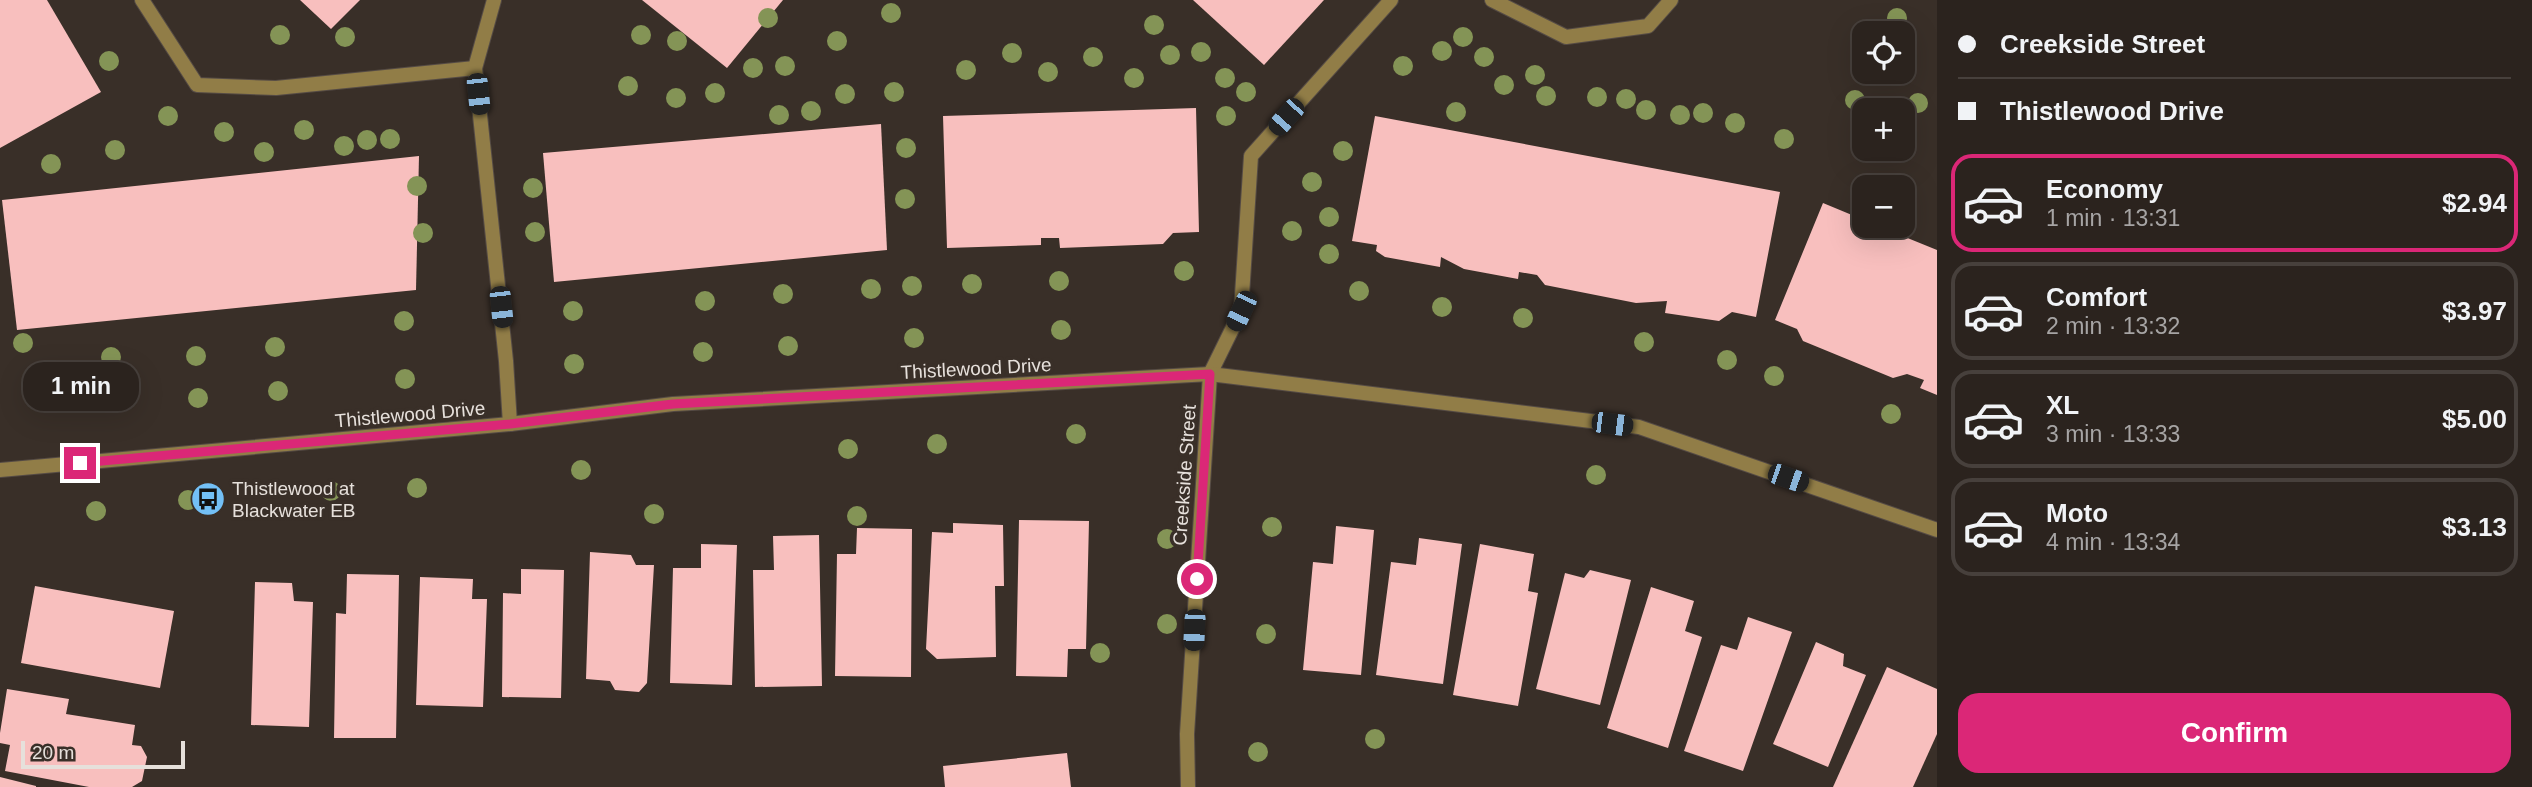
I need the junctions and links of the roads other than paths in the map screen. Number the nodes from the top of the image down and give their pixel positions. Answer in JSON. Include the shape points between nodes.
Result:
{"nodes":[{"id":1,"x":142,"y":0,"type":"edge"},
{"id":2,"x":494,"y":0,"type":"edge"},
{"id":3,"x":1391,"y":0,"type":"edge"},
{"id":4,"x":1492,"y":0,"type":"edge"},
{"id":5,"x":1671,"y":0,"type":"edge"},
{"id":6,"x":475,"y":68,"type":"junction"},
{"id":7,"x":1210,"y":374,"type":"junction"},
{"id":8,"x":510,"y":424,"type":"junction"},
{"id":9,"x":0,"y":470,"type":"edge"},
{"id":10,"x":1937,"y":530,"type":"edge"},
{"id":11,"x":1188,"y":787,"type":"edge"}],
"edges":[{"from":1,"to":6,"type":"street","via":[[197,85],[276,88]]},
{"from":2,"to":6,"type":"street"},
{"from":3,"to":7,"type":"street","via":[[1251,156],[1241,311]]},
{"from":4,"to":5,"type":"street","via":[[1566,37],[1648,26]]},
{"from":6,"to":8,"type":"street"},
{"from":7,"to":8,"type":"street","name":"Thistlewood Drive","via":[[673,404]]},
{"from":7,"to":10,"type":"street","name":"Thistlewood Drive","via":[[1639,427]]},
{"from":7,"to":11,"type":"street","name":"Creekside Street","via":[[1187,734]]},
{"from":8,"to":9,"type":"street","name":"Thistlewood Drive"}]}
